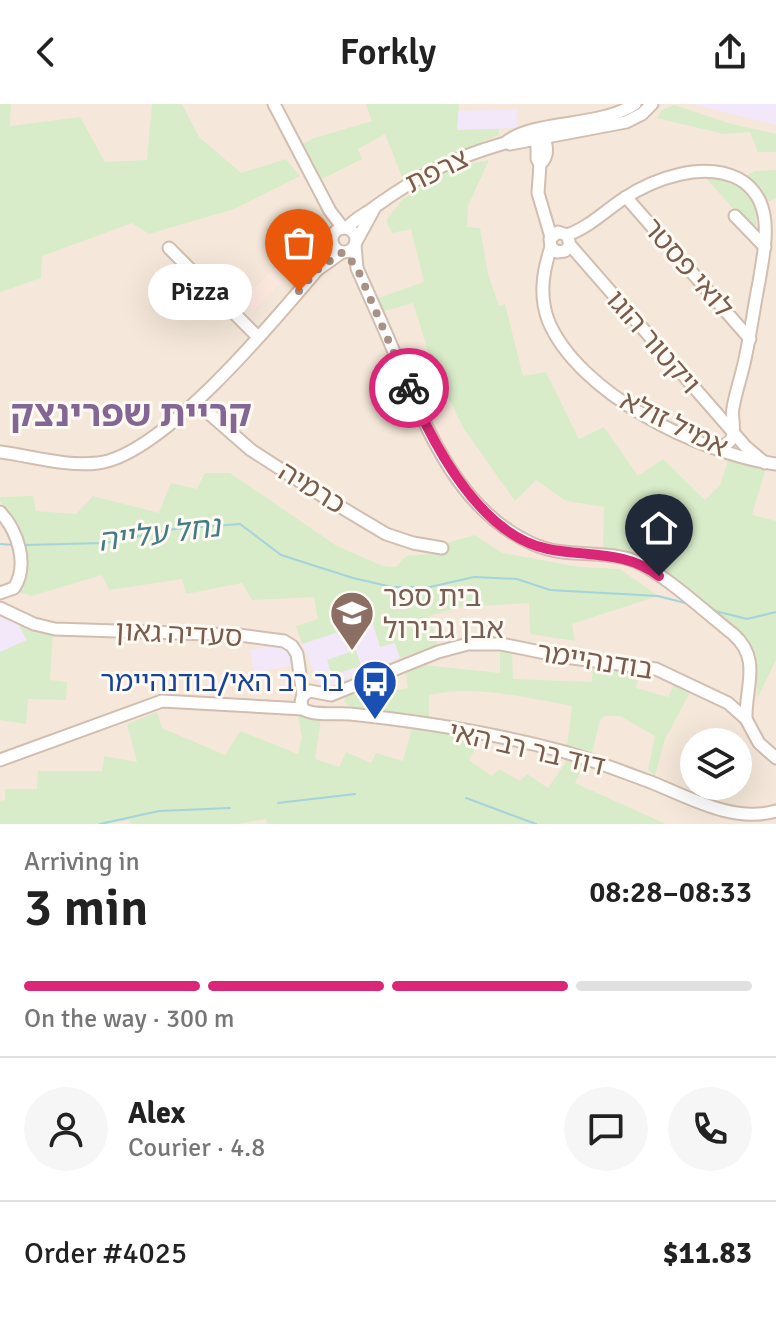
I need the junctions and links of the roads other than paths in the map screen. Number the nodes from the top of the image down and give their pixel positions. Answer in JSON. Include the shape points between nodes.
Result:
{"nodes":[{"id":1,"x":274,"y":104,"type":"edge"},
{"id":2,"x":635,"y":104,"type":"edge"},
{"id":3,"x":652,"y":104,"type":"edge"},
{"id":4,"x":569,"y":132,"type":"junction"},
{"id":5,"x":540,"y":135,"type":"junction"},
{"id":6,"x":505,"y":143,"type":"junction"},
{"id":7,"x":520,"y":143,"type":"junction"},
{"id":8,"x":541,"y":161,"type":"junction"},
{"id":9,"x":626,"y":197,"type":"junction"},
{"id":10,"x":374,"y":208,"type":"junction"},
{"id":11,"x":330,"y":211,"type":"junction"},
{"id":12,"x":735,"y":216,"type":"dead end"},
{"id":13,"x":345,"y":228,"type":"junction"},
{"id":14,"x":331,"y":238,"type":"junction"},
{"id":15,"x":560,"y":239,"type":"junction"},
{"id":16,"x":765,"y":247,"type":"junction"},
{"id":17,"x":169,"y":248,"type":"dead end"},
{"id":18,"x":349,"y":248,"type":"junction"},
{"id":19,"x":317,"y":270,"type":"junction"},
{"id":20,"x":257,"y":336,"type":"junction"},
{"id":21,"x":750,"y":339,"type":"junction"},
{"id":22,"x":196,"y":402,"type":"junction"},
{"id":23,"x":733,"y":434,"type":"junction"},
{"id":24,"x":718,"y":448,"type":"junction"},
{"id":25,"x":0,"y":452,"type":"edge"},
{"id":26,"x":771,"y":464,"type":"edge"},
{"id":27,"x":0,"y":512,"type":"edge"},
{"id":28,"x":442,"y":548,"type":"dead end"},
{"id":29,"x":5,"y":592,"type":"edge"},
{"id":30,"x":0,"y":608,"type":"edge"},
{"id":31,"x":16,"y":617,"type":"junction"},
{"id":32,"x":747,"y":693,"type":"junction"},
{"id":33,"x":321,"y":694,"type":"junction"},
{"id":34,"x":303,"y":700,"type":"junction"},
{"id":35,"x":728,"y":703,"type":"junction"},
{"id":36,"x":318,"y":712,"type":"junction"},
{"id":37,"x":746,"y":719,"type":"junction"},
{"id":38,"x":776,"y":758,"type":"edge"},
{"id":39,"x":0,"y":760,"type":"edge"},
{"id":40,"x":776,"y":811,"type":"edge"}],
"edges":[{"from":1,"to":11,"type":"street"},
{"from":2,"to":5,"type":"street","name":"צרפת","via":[[620,114]]},
{"from":3,"to":4,"type":"street","name":"צרפת","via":[[626,122]]},
{"from":4,"to":5,"type":"street","name":"צרפת"},
{"from":4,"to":8,"type":"street"},
{"from":5,"to":6,"type":"street","name":"צרפת"},
{"from":5,"to":7,"type":"street","name":"צרפת"},
{"from":5,"to":8,"type":"street","via":[[547,151]]},
{"from":6,"to":7,"type":"street","name":"צרפת"},
{"from":6,"to":10,"type":"street","name":"צרפת","via":[[455,158]]},
{"from":7,"to":8,"type":"street"},
{"from":8,"to":15,"type":"street","via":[[538,193]]},
{"from":9,"to":15,"type":"street"},
{"from":9,"to":16,"type":"street","via":[[691,172],[727,175],[759,194],[768,219]]},
{"from":9,"to":21,"type":"street","name":"לואי פסטר"},
{"from":10,"to":13,"type":"street","name":"צרפת"},
{"from":10,"to":18,"type":"street","name":"צרפת"},
{"from":11,"to":13,"type":"street"},
{"from":11,"to":14,"type":"street"},
{"from":12,"to":16,"type":"street"},
{"from":13,"to":14,"type":"street"},
{"from":13,"to":18,"type":"street","via":[[354,234]]},
{"from":14,"to":18,"type":"street","via":[[334,248]]},
{"from":14,"to":19,"type":"street","name":"צרפת"},
{"from":15,"to":23,"type":"street","name":"ויקטור הוגו"},
{"from":15,"to":24,"type":"street","name":"אמיל זולא","via":[[543,274],[545,309],[573,359],[617,400]]},
{"from":16,"to":21,"type":"street"},
{"from":17,"to":20,"type":"street"},
{"from":18,"to":19,"type":"street","name":"צרפת"},
{"from":18,"to":32,"type":"street","via":[[430,434],[480,507],[538,546],[617,556],[646,566],[741,641],[749,661]]},
{"from":19,"to":20,"type":"street","name":"צרפת"},
{"from":20,"to":22,"type":"street","name":"צרפת"},
{"from":21,"to":23,"type":"street","via":[[733,406]]},
{"from":22,"to":25,"type":"street","name":"צרפת","via":[[155,436],[106,461]]},
{"from":22,"to":28,"type":"street","name":"כרמיה","via":[[251,450],[386,534]]},
{"from":23,"to":24,"type":"street"},
{"from":23,"to":26,"type":"street","name":"ויקטור הוגו"},
{"from":24,"to":26,"type":"street","name":"אמיל זולא"},
{"from":27,"to":29,"type":"street","via":[[15,534],[20,564]]},
{"from":29,"to":31,"type":"street"},
{"from":30,"to":31,"type":"street","name":"סעדיה גאון"},
{"from":31,"to":34,"type":"street","name":"סעדיה גאון","via":[[55,629],[284,641],[297,654]]},
{"from":32,"to":35,"type":"street"},
{"from":32,"to":37,"type":"street"},
{"from":33,"to":34,"type":"street","via":[[314,691]]},
{"from":33,"to":35,"type":"street","name":"בודנהיימר","via":[[331,695],[438,652],[468,644],[501,644],[656,669]]},
{"from":33,"to":36,"type":"street","via":[[324,704]]},
{"from":34,"to":36,"type":"street","via":[[308,713]]},
{"from":34,"to":39,"type":"street","via":[[273,708],[155,702]]},
{"from":35,"to":37,"type":"street"},
{"from":36,"to":40,"type":"street","name":"דוד בר רב האי","via":[[381,717],[562,751],[716,810],[744,815]]},
{"from":37,"to":38,"type":"street","via":[[757,740]]}]}
